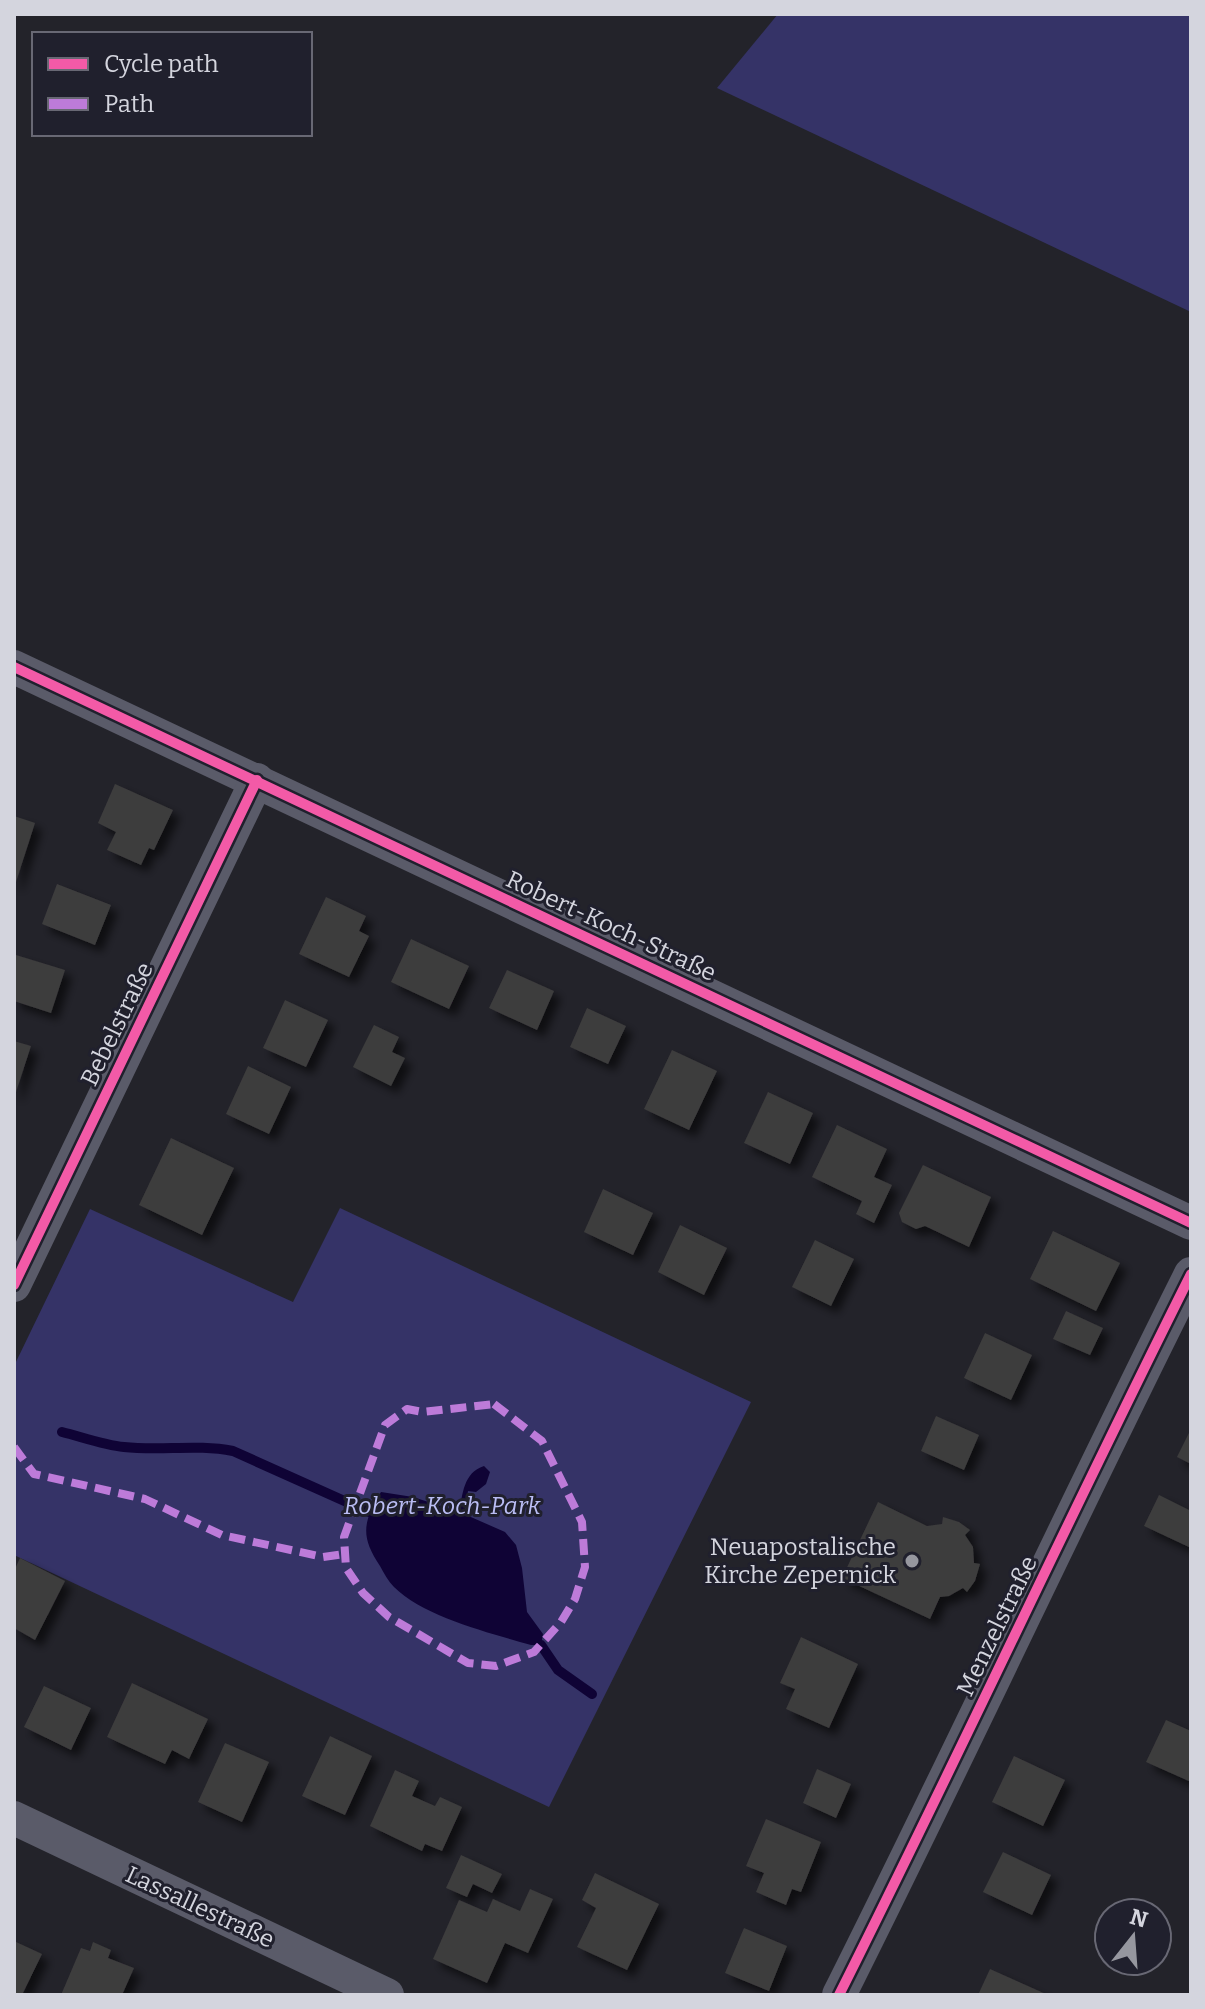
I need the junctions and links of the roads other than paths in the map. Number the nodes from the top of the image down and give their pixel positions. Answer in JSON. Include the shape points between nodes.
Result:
{"nodes":[{"id":1,"x":14,"y":667,"type":"edge"},
{"id":2,"x":257,"y":780,"type":"junction"},
{"id":3,"x":1191,"y":1223,"type":"edge"},
{"id":4,"x":1191,"y":1274,"type":"edge"},
{"id":5,"x":14,"y":1285,"type":"edge"},
{"id":6,"x":14,"y":1818,"type":"edge"},
{"id":7,"x":387,"y":1995,"type":"edge"},
{"id":8,"x":839,"y":1995,"type":"edge"}],
"edges":[{"from":1,"to":2,"type":"street","name":"Robert-Koch-Straße"},
{"from":2,"to":3,"type":"street","name":"Robert-Koch-Straße"},
{"from":2,"to":5,"type":"street","name":"Bebelstraße"},
{"from":4,"to":8,"type":"street","name":"Menzelstraße"},
{"from":6,"to":7,"type":"street","name":"Lassallestraße"}]}
